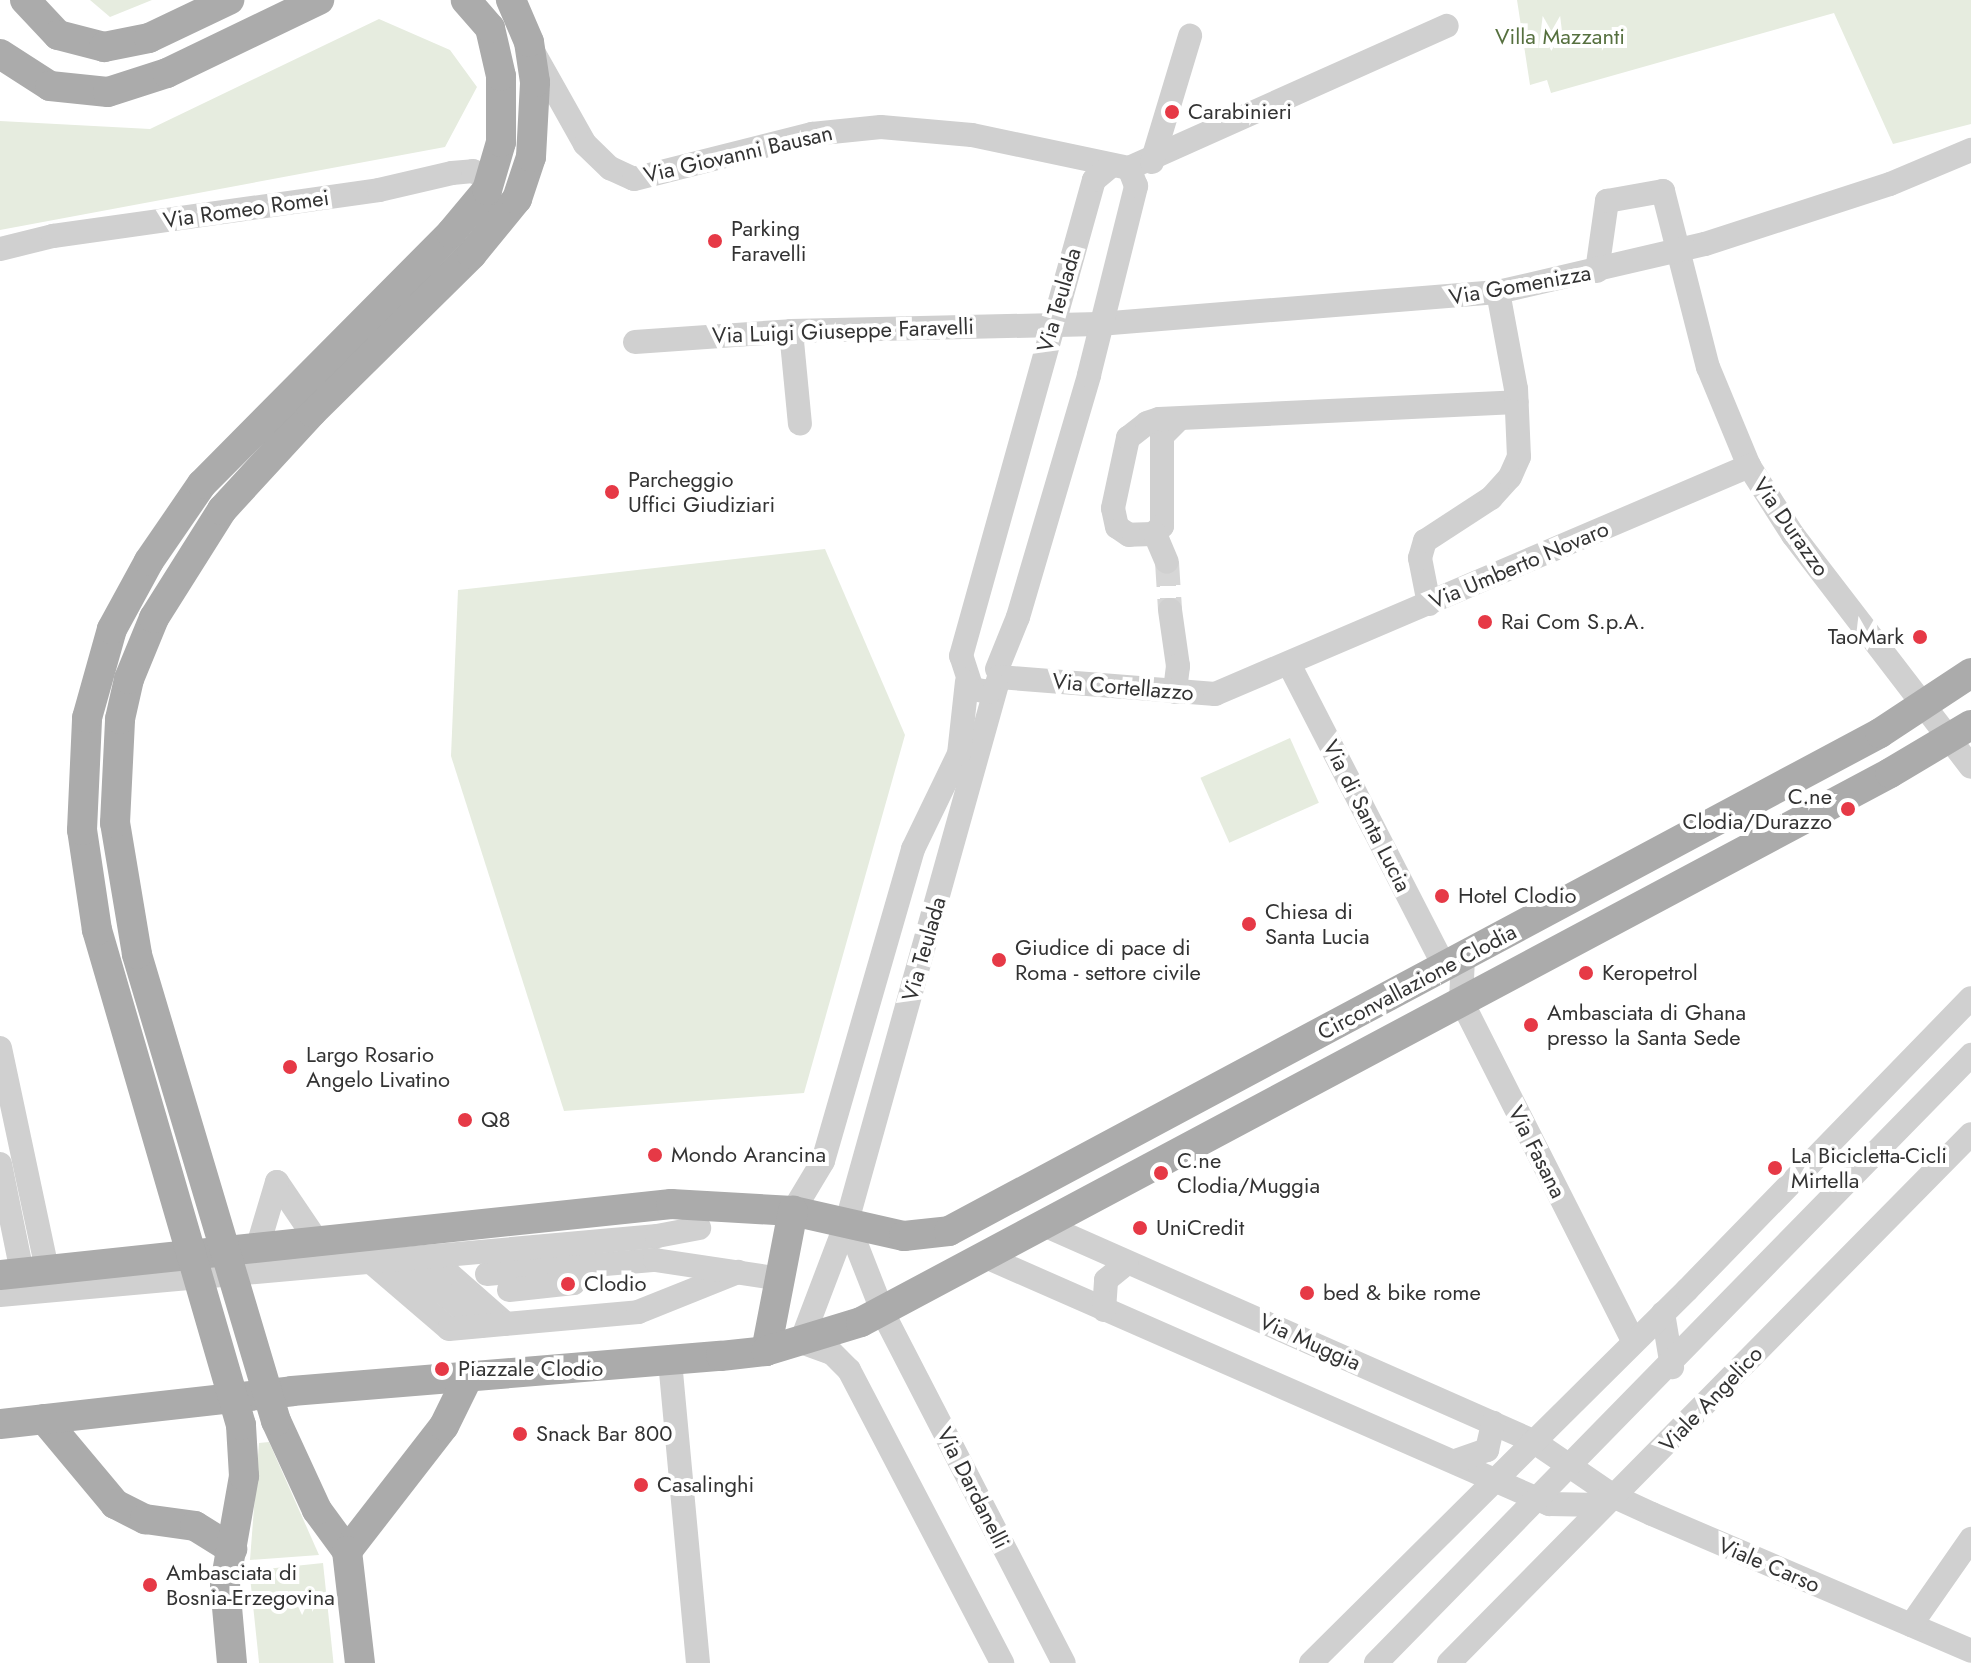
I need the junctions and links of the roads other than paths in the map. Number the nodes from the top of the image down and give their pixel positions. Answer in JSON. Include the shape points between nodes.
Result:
{"nodes":[{"id":1,"x":25,"y":0,"type":"edge"},
{"id":2,"x":229,"y":0,"type":"edge"},
{"id":3,"x":319,"y":0,"type":"edge"},
{"id":4,"x":466,"y":0,"type":"edge"},
{"id":5,"x":511,"y":0,"type":"edge"},
{"id":6,"x":1447,"y":26,"type":"dead end"},
{"id":7,"x":1190,"y":36,"type":"dead end"},
{"id":8,"x":529,"y":42,"type":"junction"},
{"id":9,"x":0,"y":54,"type":"edge"},
{"id":10,"x":1971,"y":150,"type":"edge"},
{"id":11,"x":1131,"y":165,"type":"junction"},
{"id":12,"x":491,"y":180,"type":"junction"},
{"id":13,"x":0,"y":249,"type":"edge"},
{"id":14,"x":1677,"y":252,"type":"junction"},
{"id":15,"x":1597,"y":271,"type":"junction"},
{"id":16,"x":1498,"y":292,"type":"junction"},
{"id":17,"x":1099,"y":324,"type":"junction"},
{"id":18,"x":1051,"y":325,"type":"junction"},
{"id":19,"x":791,"y":331,"type":"junction"},
{"id":20,"x":635,"y":342,"type":"dead end"},
{"id":21,"x":1517,"y":402,"type":"junction"},
{"id":22,"x":1179,"y":419,"type":"junction"},
{"id":23,"x":800,"y":424,"type":"dead end"},
{"id":24,"x":1749,"y":466,"type":"junction"},
{"id":25,"x":1155,"y":534,"type":"junction"},
{"id":26,"x":1167,"y":562,"type":"tunnel mouth"},
{"id":27,"x":1429,"y":604,"type":"junction"},
{"id":28,"x":1170,"y":610,"type":"tunnel mouth"},
{"id":29,"x":1289,"y":664,"type":"junction"},
{"id":30,"x":1971,"y":673,"type":"edge"},
{"id":31,"x":967,"y":675,"type":"junction"},
{"id":32,"x":997,"y":677,"type":"junction"},
{"id":33,"x":1175,"y":692,"type":"junction"},
{"id":34,"x":1925,"y":706,"type":"junction"},
{"id":35,"x":1961,"y":732,"type":"edge"},
{"id":36,"x":1971,"y":767,"type":"edge"},
{"id":37,"x":1454,"y":963,"type":"junction"},
{"id":38,"x":1971,"y":998,"type":"edge"},
{"id":39,"x":1461,"y":1000,"type":"junction"},
{"id":40,"x":0,"y":1048,"type":"edge"},
{"id":41,"x":1971,"y":1055,"type":"edge"},
{"id":42,"x":1971,"y":1134,"type":"edge"},
{"id":43,"x":0,"y":1164,"type":"edge"},
{"id":44,"x":726,"y":1204,"type":"junction"},
{"id":45,"x":793,"y":1211,"type":"junction"},
{"id":46,"x":847,"y":1221,"type":"junction"},
{"id":47,"x":1044,"y":1225,"type":"junction"},
{"id":48,"x":699,"y":1228,"type":"junction"},
{"id":49,"x":317,"y":1241,"type":"junction"},
{"id":50,"x":257,"y":1249,"type":"junction"},
{"id":51,"x":463,"y":1255,"type":"junction"},
{"id":52,"x":430,"y":1257,"type":"junction"},
{"id":53,"x":986,"y":1257,"type":"junction"},
{"id":54,"x":404,"y":1260,"type":"junction"},
{"id":55,"x":230,"y":1261,"type":"junction"},
{"id":56,"x":372,"y":1263,"type":"junction"},
{"id":57,"x":1127,"y":1263,"type":"junction"},
{"id":58,"x":196,"y":1265,"type":"junction"},
{"id":59,"x":682,"y":1268,"type":"junction"},
{"id":60,"x":23,"y":1272,"type":"edge"},
{"id":61,"x":738,"y":1272,"type":"junction"},
{"id":62,"x":487,"y":1274,"type":"junction"},
{"id":63,"x":781,"y":1279,"type":"junction"},
{"id":64,"x":509,"y":1290,"type":"junction"},
{"id":65,"x":0,"y":1295,"type":"edge"},
{"id":66,"x":650,"y":1304,"type":"junction"},
{"id":67,"x":1104,"y":1310,"type":"junction"},
{"id":68,"x":883,"y":1313,"type":"junction"},
{"id":69,"x":1663,"y":1313,"type":"junction"},
{"id":70,"x":540,"y":1316,"type":"junction"},
{"id":71,"x":494,"y":1325,"type":"junction"},
{"id":72,"x":1633,"y":1341,"type":"junction"},
{"id":73,"x":801,"y":1342,"type":"junction"},
{"id":74,"x":766,"y":1351,"type":"junction"},
{"id":75,"x":670,"y":1361,"type":"junction"},
{"id":76,"x":1672,"y":1367,"type":"junction"},
{"id":77,"x":467,"y":1379,"type":"junction"},
{"id":78,"x":269,"y":1394,"type":"junction"},
{"id":79,"x":234,"y":1397,"type":"junction"},
{"id":80,"x":44,"y":1419,"type":"junction"},
{"id":81,"x":1493,"y":1423,"type":"junction"},
{"id":82,"x":0,"y":1424,"type":"edge"},
{"id":83,"x":1533,"y":1441,"type":"junction"},
{"id":84,"x":1455,"y":1461,"type":"junction"},
{"id":85,"x":1572,"y":1467,"type":"junction"},
{"id":86,"x":1495,"y":1479,"type":"junction"},
{"id":87,"x":1615,"y":1497,"type":"junction"},
{"id":88,"x":1539,"y":1500,"type":"junction"},
{"id":89,"x":1971,"y":1539,"type":"edge"},
{"id":90,"x":232,"y":1549,"type":"junction"},
{"id":91,"x":347,"y":1551,"type":"junction"},
{"id":92,"x":1911,"y":1625,"type":"junction"},
{"id":93,"x":1971,"y":1651,"type":"edge"},
{"id":94,"x":1460,"y":1659,"type":"edge"},
{"id":95,"x":232,"y":1663,"type":"edge"},
{"id":96,"x":360,"y":1663,"type":"edge"},
{"id":97,"x":698,"y":1663,"type":"edge"},
{"id":98,"x":1002,"y":1663,"type":"edge"},
{"id":99,"x":1064,"y":1663,"type":"edge"},
{"id":100,"x":1311,"y":1663,"type":"edge"},
{"id":101,"x":1376,"y":1663,"type":"edge"}],
"edges":[{"from":1,"to":2,"type":"main road","via":[[48,28],[67,40],[104,47],[134,43]]},
{"from":3,"to":9,"type":"main road","via":[[143,82],[94,93],[36,80]]},
{"from":4,"to":12,"type":"main road","via":[[490,28],[501,76],[502,123]]},
{"from":5,"to":8,"type":"main road"},
{"from":6,"to":11,"type":"street"},
{"from":7,"to":11,"type":"street"},
{"from":8,"to":11,"type":"street","name":"Via Giovanni Bausan","via":[[585,144],[610,168],[634,179],[812,134],[881,127],[972,135]]},
{"from":8,"to":55,"type":"main road","via":[[535,100],[524,184],[498,225],[222,510],[165,599],[129,679],[117,758],[115,823],[127,918]]},
{"from":10,"to":14,"type":"street","name":"Via Gomenizza","via":[[1890,184]]},
{"from":11,"to":17,"type":"street","name":"Via Teulada","via":[[1136,186]]},
{"from":11,"to":18,"type":"street","name":"Via Teulada","via":[[1094,180]]},
{"from":12,"to":13,"type":"street","name":"Via Romeo Romei","via":[[473,171],[452,173],[379,190],[53,236]]},
{"from":12,"to":58,"type":"main road","via":[[462,221],[202,484],[149,561],[98,663],[83,761],[83,845],[97,930]]},
{"from":14,"to":15,"type":"street","name":"Via Gomenizza"},
{"from":14,"to":15,"type":"street","name":"Via Durazzo","via":[[1663,191],[1607,201]]},
{"from":14,"to":24,"type":"street","name":"Via Durazzo","via":[[1712,378]]},
{"from":15,"to":16,"type":"street","name":"Via Gomenizza"},
{"from":16,"to":17,"type":"street","name":"Via Gomenizza"},
{"from":16,"to":21,"type":"street"},
{"from":17,"to":18,"type":"street","name":"Via Gomenizza"},
{"from":17,"to":32,"type":"street","name":"Via Teulada"},
{"from":18,"to":19,"type":"street","name":"Via Luigi Giuseppe Faravelli"},
{"from":18,"to":31,"type":"street","name":"Via Teulada","via":[[961,656]]},
{"from":19,"to":20,"type":"street","name":"Via Luigi Giuseppe Faravelli"},
{"from":19,"to":23,"type":"street"},
{"from":21,"to":22,"type":"street"},
{"from":21,"to":27,"type":"street","via":[[1520,449],[1510,477],[1491,498],[1432,535],[1421,549]]},
{"from":22,"to":25,"type":"street","via":[[1162,436],[1166,515]]},
{"from":22,"to":25,"type":"street","via":[[1159,419],[1132,432],[1113,508],[1117,527],[1136,537]]},
{"from":24,"to":27,"type":"street","name":"Via Umberto Novaro"},
{"from":24,"to":34,"type":"street","name":"Via Durazzo","via":[[1793,535]]},
{"from":25,"to":26,"type":"street"},
{"from":27,"to":29,"type":"street","name":"Via Umberto Novaro"},
{"from":28,"to":33,"type":"street","via":[[1178,666]]},
{"from":29,"to":33,"type":"street","name":"Via Cortellazzo","via":[[1215,694]]},
{"from":29,"to":37,"type":"street","name":"Via di Santa Lucia"},
{"from":30,"to":34,"type":"main road","name":"Circonvallazione Clodia"},
{"from":31,"to":32,"type":"street","name":"Via Cortellazzo","via":[[986,660]]},
{"from":31,"to":45,"type":"street","name":"Via Teulada","via":[[959,754],[913,849],[823,1161]]},
{"from":32,"to":33,"type":"street","name":"Via Cortellazzo"},
{"from":32,"to":46,"type":"street","name":"Via Teulada"},
{"from":34,"to":35,"type":"street","name":"Via Durazzo"},
{"from":34,"to":37,"type":"main road","name":"Circonvallazione Clodia"},
{"from":35,"to":36,"type":"street","name":"Via Durazzo"},
{"from":35,"to":39,"type":"main road","name":"Circonvallazione Clodia"},
{"from":37,"to":39,"type":"street","name":"Via Fasana"},
{"from":37,"to":46,"type":"main road","name":"Circonvallazione Clodia","via":[[957,1228],[904,1236]]},
{"from":38,"to":69,"type":"street"},
{"from":39,"to":47,"type":"main road","name":"Circonvallazione Clodia"},
{"from":39,"to":72,"type":"street","name":"Via Fasana"},
{"from":40,"to":60,"type":"street"},
{"from":41,"to":76,"type":"street"},
{"from":42,"to":87,"type":"street","name":"Viale Angelico"},
{"from":43,"to":60,"type":"street"},
{"from":44,"to":45,"type":"main road"},
{"from":44,"to":48,"type":"street"},
{"from":44,"to":49,"type":"main road","via":[[652,1205]]},
{"from":45,"to":46,"type":"main road"},
{"from":45,"to":63,"type":"main road"},
{"from":46,"to":68,"type":"street"},
{"from":46,"to":73,"type":"street"},
{"from":47,"to":53,"type":"main road","name":"Circonvallazione Clodia"},
{"from":47,"to":57,"type":"street","name":"Via Muggia"},
{"from":48,"to":51,"type":"street"},
{"from":48,"to":59,"type":"street"},
{"from":49,"to":50,"type":"main road"},
{"from":49,"to":50,"type":"street","via":[[277,1182]]},
{"from":50,"to":55,"type":"main road"},
{"from":51,"to":52,"type":"street"},
{"from":51,"to":62,"type":"street"},
{"from":52,"to":54,"type":"street"},
{"from":52,"to":71,"type":"street"},
{"from":53,"to":67,"type":"street"},
{"from":53,"to":68,"type":"main road","name":"Circonvallazione Clodia"},
{"from":54,"to":56,"type":"street"},
{"from":54,"to":71,"type":"street"},
{"from":55,"to":56,"type":"street"},
{"from":55,"to":58,"type":"main road"},
{"from":55,"to":78,"type":"main road"},
{"from":56,"to":71,"type":"street","via":[[449,1329]]},
{"from":57,"to":67,"type":"street","via":[[1106,1280]]},
{"from":57,"to":81,"type":"street","name":"Via Muggia"},
{"from":58,"to":60,"type":"main road"},
{"from":58,"to":65,"type":"street"},
{"from":58,"to":79,"type":"main road"},
{"from":59,"to":61,"type":"street"},
{"from":59,"to":62,"type":"street","via":[[655,1260]]},
{"from":59,"to":64,"type":"street"},
{"from":59,"to":66,"type":"street"},
{"from":61,"to":63,"type":"street"},
{"from":61,"to":66,"type":"street","via":[[684,1296]]},
{"from":62,"to":64,"type":"street"},
{"from":63,"to":74,"type":"main road"},
{"from":64,"to":70,"type":"street"},
{"from":66,"to":70,"type":"street"},
{"from":67,"to":84,"type":"street"},
{"from":68,"to":73,"type":"main road"},
{"from":68,"to":99,"type":"street","name":"Via Dardanelli"},
{"from":69,"to":72,"type":"street"},
{"from":69,"to":76,"type":"street"},
{"from":70,"to":71,"type":"street"},
{"from":72,"to":83,"type":"street"},
{"from":73,"to":74,"type":"main road"},
{"from":73,"to":98,"type":"street","via":[[832,1353],[849,1370]]},
{"from":74,"to":75,"type":"main road"},
{"from":75,"to":77,"type":"main road"},
{"from":75,"to":97,"type":"street"},
{"from":76,"to":85,"type":"street"},
{"from":77,"to":78,"type":"main road"},
{"from":77,"to":91,"type":"main road","via":[[444,1426]]},
{"from":78,"to":79,"type":"main road"},
{"from":78,"to":91,"type":"main road","via":[[310,1496]]},
{"from":79,"to":80,"type":"main road"},
{"from":79,"to":90,"type":"main road","via":[[245,1458]]},
{"from":80,"to":82,"type":"main road"},
{"from":80,"to":90,"type":"main road","via":[[115,1504],[145,1519],[195,1526]]},
{"from":81,"to":83,"type":"street","name":"Via Muggia"},
{"from":81,"to":84,"type":"street","via":[[1487,1450]]},
{"from":83,"to":85,"type":"street","name":"Via Muggia"},
{"from":83,"to":86,"type":"street"},
{"from":84,"to":86,"type":"street"},
{"from":85,"to":87,"type":"street","name":"Viale Carso"},
{"from":85,"to":88,"type":"street"},
{"from":86,"to":88,"type":"street"},
{"from":86,"to":100,"type":"street"},
{"from":87,"to":88,"type":"street","via":[[1577,1506]]},
{"from":87,"to":92,"type":"street","name":"Viale Carso"},
{"from":87,"to":94,"type":"street","name":"Viale Angelico"},
{"from":88,"to":101,"type":"street"},
{"from":89,"to":92,"type":"street"},
{"from":90,"to":95,"type":"main road","via":[[225,1584]]},
{"from":91,"to":96,"type":"main road"},
{"from":92,"to":93,"type":"street","name":"Viale Carso"}]}
